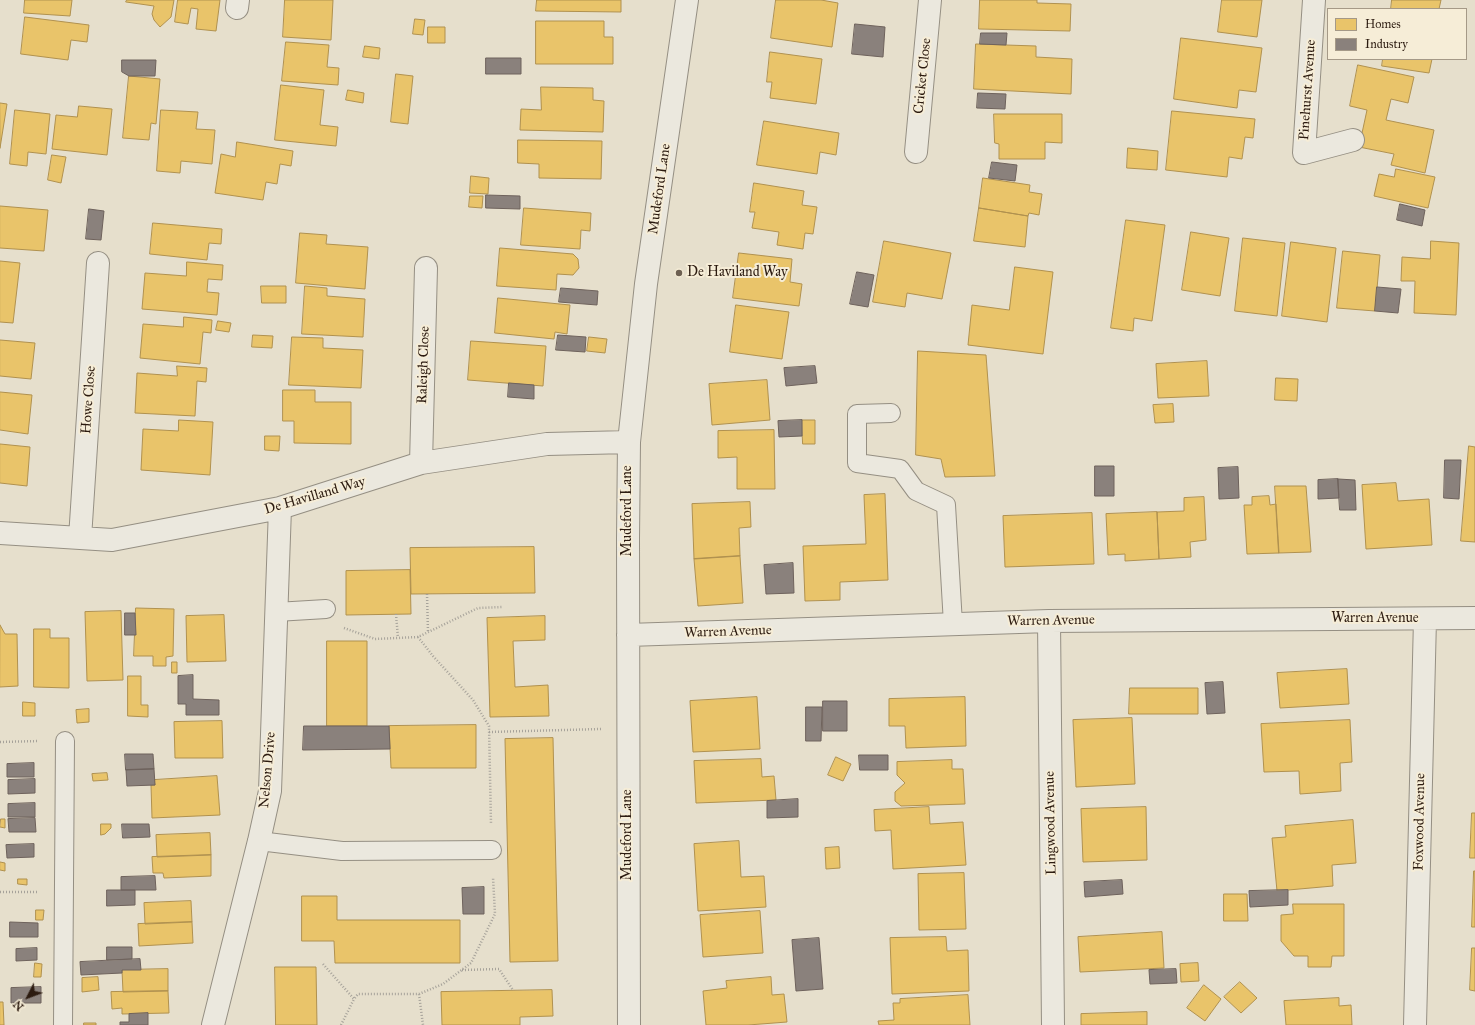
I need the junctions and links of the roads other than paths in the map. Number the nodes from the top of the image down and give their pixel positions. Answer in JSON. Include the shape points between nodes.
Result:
{"nodes":[{"id":1,"x":687,"y":0,"type":"edge"},
{"id":2,"x":930,"y":0,"type":"edge"},
{"id":3,"x":1314,"y":0,"type":"edge"},
{"id":4,"x":1353,"y":140,"type":"dead end"},
{"id":5,"x":916,"y":152,"type":"dead end"},
{"id":6,"x":98,"y":263,"type":"dead end"},
{"id":7,"x":426,"y":268,"type":"dead end"},
{"id":8,"x":891,"y":413,"type":"dead end"},
{"id":9,"x":628,"y":442,"type":"junction"},
{"id":10,"x":421,"y":463,"type":"junction"},
{"id":11,"x":280,"y":508,"type":"junction"},
{"id":12,"x":0,"y":533,"type":"edge"},
{"id":13,"x":80,"y":538,"type":"junction"},
{"id":14,"x":326,"y":609,"type":"dead end"},
{"id":15,"x":276,"y":612,"type":"junction"},
{"id":16,"x":1425,"y":618,"type":"junction"},
{"id":17,"x":1475,"y":618,"type":"edge"},
{"id":18,"x":1048,"y":621,"type":"junction"},
{"id":19,"x":953,"y":624,"type":"junction"},
{"id":20,"x":628,"y":635,"type":"junction"},
{"id":21,"x":66,"y":741,"type":"road end"},
{"id":22,"x":259,"y":841,"type":"junction"},
{"id":23,"x":492,"y":850,"type":"road end"},
{"id":24,"x":64,"y":1025,"type":"edge"},
{"id":25,"x":213,"y":1025,"type":"edge"},
{"id":26,"x":629,"y":1025,"type":"edge"},
{"id":27,"x":1053,"y":1025,"type":"edge"},
{"id":28,"x":1415,"y":1025,"type":"edge"}],
"edges":[{"from":1,"to":9,"type":"street","name":"Mudeford Lane","via":[[646,284]]},
{"from":2,"to":5,"type":"street","name":"Cricket Close"},
{"from":3,"to":4,"type":"street","name":"Pinehurst Avenue","via":[[1304,153]]},
{"from":6,"to":13,"type":"street","name":"Howe Close"},
{"from":7,"to":10,"type":"street","name":"Raleigh Close"},
{"from":8,"to":19,"type":"lane","via":[[858,414],[858,463],[900,469],[916,491],[946,506]]},
{"from":9,"to":10,"type":"street","name":"De Havilland Way","via":[[547,444]]},
{"from":9,"to":20,"type":"street","name":"Mudeford Lane"},
{"from":10,"to":11,"type":"street","name":"De Havilland Way"},
{"from":11,"to":13,"type":"street","name":"De Havilland Way","via":[[112,540]]},
{"from":11,"to":15,"type":"street","name":"Nelson Drive"},
{"from":12,"to":13,"type":"street","name":"De Havilland Way"},
{"from":14,"to":15,"type":"lane"},
{"from":15,"to":22,"type":"street","name":"Nelson Drive","via":[[270,791]]},
{"from":16,"to":17,"type":"street","name":"Warren Avenue"},
{"from":16,"to":18,"type":"street","name":"Warren Avenue"},
{"from":16,"to":28,"type":"street","name":"Foxwood Avenue"},
{"from":18,"to":19,"type":"street","name":"Warren Avenue"},
{"from":18,"to":27,"type":"street","name":"Lingwood Avenue"},
{"from":19,"to":20,"type":"street","name":"Warren Avenue"},
{"from":20,"to":26,"type":"street","name":"Mudeford Lane"},
{"from":21,"to":24,"type":"lane"},
{"from":22,"to":23,"type":"lane","via":[[342,851]]},
{"from":22,"to":25,"type":"street","name":"Nelson Drive"}]}
